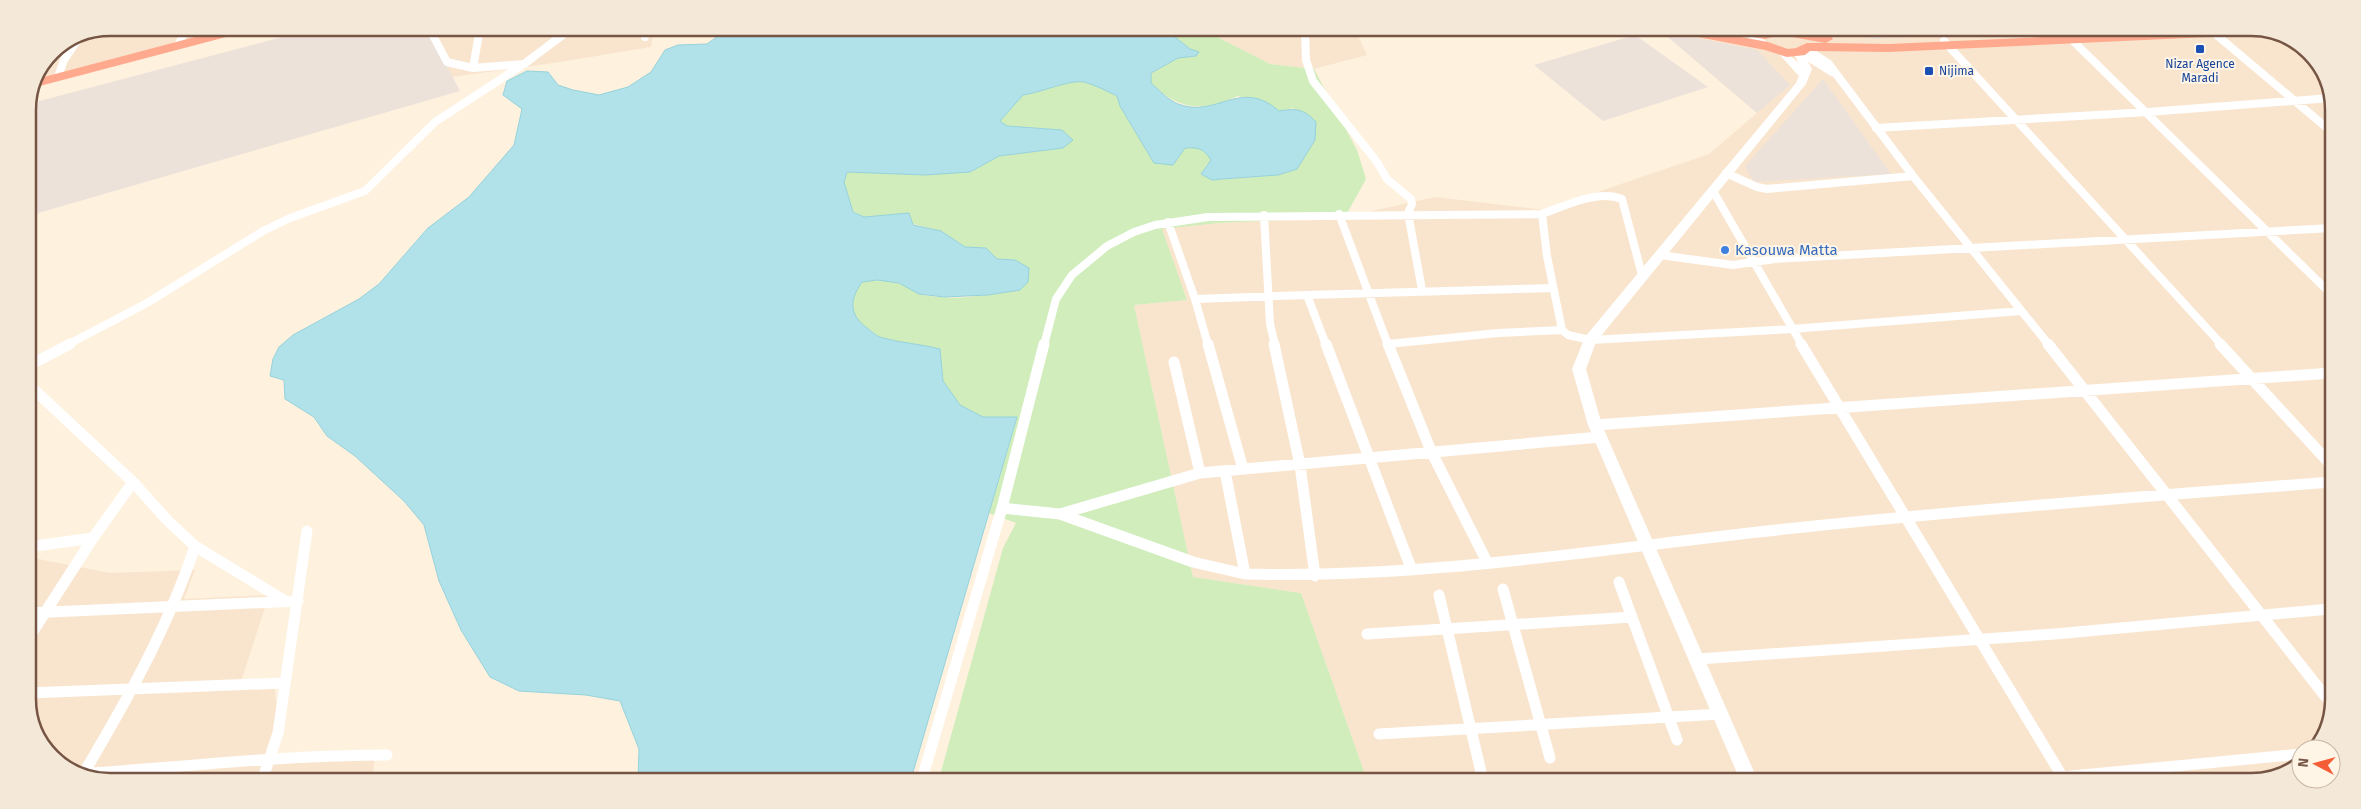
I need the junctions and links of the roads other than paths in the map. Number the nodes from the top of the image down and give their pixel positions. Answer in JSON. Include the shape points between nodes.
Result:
{"nodes":[{"id":1,"x":183,"y":36,"type":"edge"},
{"id":2,"x":212,"y":36,"type":"edge"},
{"id":3,"x":433,"y":36,"type":"edge"},
{"id":4,"x":479,"y":36,"type":"edge"},
{"id":5,"x":561,"y":36,"type":"edge"},
{"id":6,"x":1305,"y":36,"type":"edge"},
{"id":7,"x":1770,"y":36,"type":"edge"},
{"id":8,"x":1791,"y":36,"type":"edge"},
{"id":9,"x":2058,"y":36,"type":"edge"},
{"id":10,"x":2219,"y":36,"type":"edge"},
{"id":11,"x":1946,"y":43,"type":"junction"},
{"id":12,"x":178,"y":45,"type":"junction"},
{"id":13,"x":73,"y":47,"type":"edge"},
{"id":14,"x":1802,"y":48,"type":"junction"},
{"id":15,"x":1782,"y":52,"type":"junction"},
{"id":16,"x":524,"y":64,"type":"junction"},
{"id":17,"x":473,"y":68,"type":"junction"},
{"id":18,"x":1805,"y":76,"type":"junction"},
{"id":19,"x":58,"y":77,"type":"junction"},
{"id":20,"x":42,"y":82,"type":"edge"},
{"id":21,"x":2324,"y":98,"type":"edge"},
{"id":22,"x":2295,"y":100,"type":"junction"},
{"id":23,"x":2148,"y":112,"type":"junction"},
{"id":24,"x":2018,"y":121,"type":"junction"},
{"id":25,"x":2325,"y":126,"type":"edge"},
{"id":26,"x":1876,"y":128,"type":"junction"},
{"id":27,"x":1726,"y":173,"type":"junction"},
{"id":28,"x":1913,"y":176,"type":"junction"},
{"id":29,"x":1713,"y":191,"type":"junction"},
{"id":30,"x":1408,"y":213,"type":"junction"},
{"id":31,"x":1339,"y":214,"type":"junction"},
{"id":32,"x":1542,"y":214,"type":"junction"},
{"id":33,"x":1264,"y":215,"type":"junction"},
{"id":34,"x":1168,"y":222,"type":"junction"},
{"id":35,"x":2325,"y":228,"type":"edge"},
{"id":36,"x":2268,"y":232,"type":"junction"},
{"id":37,"x":2126,"y":240,"type":"junction"},
{"id":38,"x":1973,"y":249,"type":"junction"},
{"id":39,"x":1660,"y":255,"type":"junction"},
{"id":40,"x":1752,"y":262,"type":"junction"},
{"id":41,"x":1642,"y":275,"type":"junction"},
{"id":42,"x":1552,"y":288,"type":"junction"},
{"id":43,"x":2325,"y":288,"type":"edge"},
{"id":44,"x":1422,"y":290,"type":"junction"},
{"id":45,"x":1367,"y":293,"type":"junction"},
{"id":46,"x":1270,"y":295,"type":"junction"},
{"id":47,"x":1307,"y":295,"type":"junction"},
{"id":48,"x":1195,"y":299,"type":"junction"},
{"id":49,"x":2021,"y":311,"type":"junction"},
{"id":50,"x":1562,"y":330,"type":"junction"},
{"id":51,"x":1792,"y":330,"type":"junction"},
{"id":52,"x":1590,"y":340,"type":"junction"},
{"id":53,"x":1388,"y":344,"type":"junction"},
{"id":54,"x":36,"y":362,"type":"edge"},
{"id":55,"x":1174,"y":362,"type":"dead end"},
{"id":56,"x":2325,"y":373,"type":"edge"},
{"id":57,"x":2252,"y":378,"type":"junction"},
{"id":58,"x":2084,"y":390,"type":"junction"},
{"id":59,"x":36,"y":391,"type":"edge"},
{"id":60,"x":1841,"y":408,"type":"junction"},
{"id":61,"x":1597,"y":431,"type":"junction"},
{"id":62,"x":1431,"y":451,"type":"junction"},
{"id":63,"x":1369,"y":458,"type":"junction"},
{"id":64,"x":2325,"y":458,"type":"edge"},
{"id":65,"x":1300,"y":465,"type":"junction"},
{"id":66,"x":1242,"y":469,"type":"junction"},
{"id":67,"x":1225,"y":470,"type":"junction"},
{"id":68,"x":1200,"y":473,"type":"junction"},
{"id":69,"x":133,"y":482,"type":"junction"},
{"id":70,"x":2325,"y":482,"type":"edge"},
{"id":71,"x":2167,"y":495,"type":"junction"},
{"id":72,"x":1002,"y":508,"type":"junction"},
{"id":73,"x":1060,"y":514,"type":"junction"},
{"id":74,"x":1906,"y":516,"type":"junction"},
{"id":75,"x":307,"y":531,"type":"dead end"},
{"id":76,"x":93,"y":538,"type":"junction"},
{"id":77,"x":1648,"y":545,"type":"junction"},
{"id":78,"x":36,"y":546,"type":"edge"},
{"id":79,"x":195,"y":546,"type":"junction"},
{"id":80,"x":1487,"y":562,"type":"junction"},
{"id":81,"x":1411,"y":568,"type":"junction"},
{"id":82,"x":1245,"y":574,"type":"junction"},
{"id":83,"x":1315,"y":576,"type":"junction"},
{"id":84,"x":1619,"y":582,"type":"dead end"},
{"id":85,"x":1503,"y":588,"type":"dead end"},
{"id":86,"x":1439,"y":595,"type":"dead end"},
{"id":87,"x":285,"y":601,"type":"junction"},
{"id":88,"x":298,"y":601,"type":"junction"},
{"id":89,"x":173,"y":607,"type":"junction"},
{"id":90,"x":2325,"y":610,"type":"edge"},
{"id":91,"x":36,"y":613,"type":"edge"},
{"id":92,"x":44,"y":613,"type":"junction"},
{"id":93,"x":2263,"y":616,"type":"junction"},
{"id":94,"x":1632,"y":617,"type":"junction"},
{"id":95,"x":1513,"y":624,"type":"junction"},
{"id":96,"x":36,"y":626,"type":"edge"},
{"id":97,"x":1446,"y":628,"type":"junction"},
{"id":98,"x":1367,"y":634,"type":"dead end"},
{"id":99,"x":1981,"y":639,"type":"junction"},
{"id":100,"x":1698,"y":659,"type":"junction"},
{"id":101,"x":284,"y":683,"type":"junction"},
{"id":102,"x":131,"y":690,"type":"junction"},
{"id":103,"x":36,"y":693,"type":"edge"},
{"id":104,"x":2325,"y":696,"type":"edge"},
{"id":105,"x":1721,"y":714,"type":"junction"},
{"id":106,"x":1669,"y":717,"type":"junction"},
{"id":107,"x":1540,"y":724,"type":"junction"},
{"id":108,"x":1469,"y":729,"type":"junction"},
{"id":109,"x":1380,"y":734,"type":"dead end"},
{"id":110,"x":1677,"y":740,"type":"dead end"},
{"id":111,"x":387,"y":755,"type":"dead end"},
{"id":112,"x":2291,"y":755,"type":"edge"},
{"id":113,"x":1550,"y":758,"type":"dead end"},
{"id":114,"x":267,"y":761,"type":"junction"},
{"id":115,"x":85,"y":768,"type":"edge"},
{"id":116,"x":109,"y":773,"type":"edge"},
{"id":117,"x":264,"y":773,"type":"edge"},
{"id":118,"x":924,"y":773,"type":"edge"},
{"id":119,"x":1481,"y":773,"type":"edge"},
{"id":120,"x":1746,"y":773,"type":"edge"},
{"id":121,"x":2060,"y":773,"type":"edge"},
{"id":122,"x":2121,"y":773,"type":"edge"}],
"edges":[{"from":1,"to":12,"type":"street"},
{"from":2,"to":12,"type":"highway"},
{"from":3,"to":17,"type":"street","via":[[447,62]]},
{"from":4,"to":17,"type":"street"},
{"from":5,"to":16,"type":"street"},
{"from":6,"to":30,"type":"street","via":[[1306,60],[1314,81],[1387,179],[1411,200]]},
{"from":7,"to":15,"type":"highway"},
{"from":8,"to":14,"type":"highway"},
{"from":9,"to":11,"type":"highway"},
{"from":9,"to":23,"type":"street"},
{"from":10,"to":22,"type":"street"},
{"from":11,"to":14,"type":"highway","via":[[1862,49]]},
{"from":11,"to":24,"type":"street"},
{"from":12,"to":19,"type":"highway"},
{"from":13,"to":19,"type":"street"},
{"from":14,"to":15,"type":"highway"},
{"from":14,"to":18,"type":"street","via":[[1807,70]]},
{"from":14,"to":26,"type":"street","via":[[1833,72]]},
{"from":15,"to":18,"type":"street"},
{"from":16,"to":17,"type":"street"},
{"from":16,"to":54,"type":"street","via":[[435,122],[365,191],[263,231],[147,302]]},
{"from":18,"to":27,"type":"street"},
{"from":19,"to":20,"type":"highway"},
{"from":21,"to":22,"type":"street"},
{"from":22,"to":23,"type":"street"},
{"from":22,"to":25,"type":"street"},
{"from":23,"to":24,"type":"street"},
{"from":23,"to":36,"type":"street"},
{"from":24,"to":26,"type":"street"},
{"from":24,"to":37,"type":"street"},
{"from":26,"to":28,"type":"street"},
{"from":27,"to":28,"type":"street","via":[[1767,188]]},
{"from":27,"to":29,"type":"street"},
{"from":28,"to":38,"type":"street"},
{"from":29,"to":39,"type":"street"},
{"from":29,"to":40,"type":"street"},
{"from":30,"to":31,"type":"street"},
{"from":30,"to":32,"type":"street"},
{"from":30,"to":44,"type":"street"},
{"from":31,"to":33,"type":"street"},
{"from":31,"to":45,"type":"street"},
{"from":32,"to":41,"type":"street","via":[[1607,195],[1618,196],[1622,199]]},
{"from":32,"to":42,"type":"street"},
{"from":33,"to":34,"type":"street"},
{"from":33,"to":46,"type":"street"},
{"from":34,"to":48,"type":"street"},
{"from":34,"to":72,"type":"street","via":[[1147,227],[1118,241],[1081,267],[1062,286]]},
{"from":35,"to":36,"type":"street"},
{"from":36,"to":37,"type":"street"},
{"from":36,"to":43,"type":"street"},
{"from":37,"to":38,"type":"street"},
{"from":37,"to":57,"type":"street"},
{"from":38,"to":40,"type":"street","via":[[1775,258]]},
{"from":38,"to":49,"type":"street"},
{"from":39,"to":40,"type":"street","via":[[1718,264]]},
{"from":39,"to":41,"type":"street"},
{"from":40,"to":51,"type":"street"},
{"from":41,"to":52,"type":"street"},
{"from":42,"to":44,"type":"street"},
{"from":42,"to":50,"type":"street"},
{"from":44,"to":45,"type":"street"},
{"from":45,"to":47,"type":"street"},
{"from":45,"to":53,"type":"street"},
{"from":46,"to":47,"type":"street"},
{"from":46,"to":48,"type":"street"},
{"from":46,"to":65,"type":"street","via":[[1274,348]]},
{"from":47,"to":63,"type":"street"},
{"from":48,"to":66,"type":"street"},
{"from":49,"to":51,"type":"street"},
{"from":49,"to":58,"type":"street"},
{"from":50,"to":52,"type":"street","via":[[1568,335]]},
{"from":50,"to":53,"type":"street"},
{"from":51,"to":52,"type":"street"},
{"from":51,"to":60,"type":"street"},
{"from":52,"to":61,"type":"street","via":[[1579,369]]},
{"from":53,"to":62,"type":"street"},
{"from":55,"to":68,"type":"street"},
{"from":56,"to":57,"type":"street"},
{"from":57,"to":58,"type":"street"},
{"from":57,"to":64,"type":"street"},
{"from":58,"to":60,"type":"street"},
{"from":58,"to":71,"type":"street"},
{"from":59,"to":69,"type":"street"},
{"from":60,"to":61,"type":"street"},
{"from":60,"to":74,"type":"street"},
{"from":61,"to":62,"type":"street"},
{"from":61,"to":77,"type":"street"},
{"from":62,"to":63,"type":"street"},
{"from":62,"to":80,"type":"street"},
{"from":63,"to":65,"type":"street"},
{"from":63,"to":81,"type":"street"},
{"from":65,"to":66,"type":"street"},
{"from":65,"to":83,"type":"street"},
{"from":66,"to":67,"type":"street"},
{"from":67,"to":68,"type":"street"},
{"from":67,"to":82,"type":"street"},
{"from":68,"to":73,"type":"street"},
{"from":69,"to":76,"type":"street"},
{"from":69,"to":79,"type":"street"},
{"from":70,"to":71,"type":"street"},
{"from":71,"to":74,"type":"street"},
{"from":71,"to":93,"type":"street"},
{"from":72,"to":73,"type":"street"},
{"from":72,"to":118,"type":"street"},
{"from":73,"to":82,"type":"street","via":[[1193,562]]},
{"from":74,"to":77,"type":"street"},
{"from":74,"to":99,"type":"street"},
{"from":75,"to":88,"type":"street"},
{"from":76,"to":78,"type":"street"},
{"from":76,"to":92,"type":"street"},
{"from":77,"to":80,"type":"street"},
{"from":77,"to":100,"type":"street"},
{"from":79,"to":87,"type":"street"},
{"from":79,"to":89,"type":"street"},
{"from":80,"to":81,"type":"street"},
{"from":81,"to":83,"type":"street"},
{"from":82,"to":83,"type":"street"},
{"from":84,"to":94,"type":"street"},
{"from":85,"to":95,"type":"street"},
{"from":86,"to":97,"type":"street"},
{"from":87,"to":88,"type":"street"},
{"from":87,"to":89,"type":"street"},
{"from":88,"to":101,"type":"street"},
{"from":89,"to":92,"type":"street"},
{"from":89,"to":102,"type":"street"},
{"from":90,"to":93,"type":"street"},
{"from":91,"to":92,"type":"street"},
{"from":92,"to":96,"type":"street"},
{"from":93,"to":99,"type":"street"},
{"from":93,"to":104,"type":"street"},
{"from":94,"to":95,"type":"street"},
{"from":94,"to":106,"type":"street"},
{"from":95,"to":97,"type":"street"},
{"from":95,"to":107,"type":"street"},
{"from":97,"to":98,"type":"street"},
{"from":97,"to":108,"type":"street"},
{"from":99,"to":100,"type":"street"},
{"from":99,"to":121,"type":"street"},
{"from":100,"to":105,"type":"street"},
{"from":101,"to":102,"type":"street"},
{"from":101,"to":114,"type":"street","via":[[278,733]]},
{"from":102,"to":103,"type":"street"},
{"from":102,"to":115,"type":"street"},
{"from":105,"to":106,"type":"street"},
{"from":105,"to":120,"type":"street"},
{"from":106,"to":107,"type":"street"},
{"from":106,"to":110,"type":"street"},
{"from":107,"to":108,"type":"street"},
{"from":107,"to":113,"type":"street"},
{"from":108,"to":109,"type":"street"},
{"from":108,"to":119,"type":"street"},
{"from":111,"to":114,"type":"street","via":[[317,755]]},
{"from":112,"to":122,"type":"street"},
{"from":114,"to":116,"type":"street"},
{"from":114,"to":117,"type":"street"}]}
